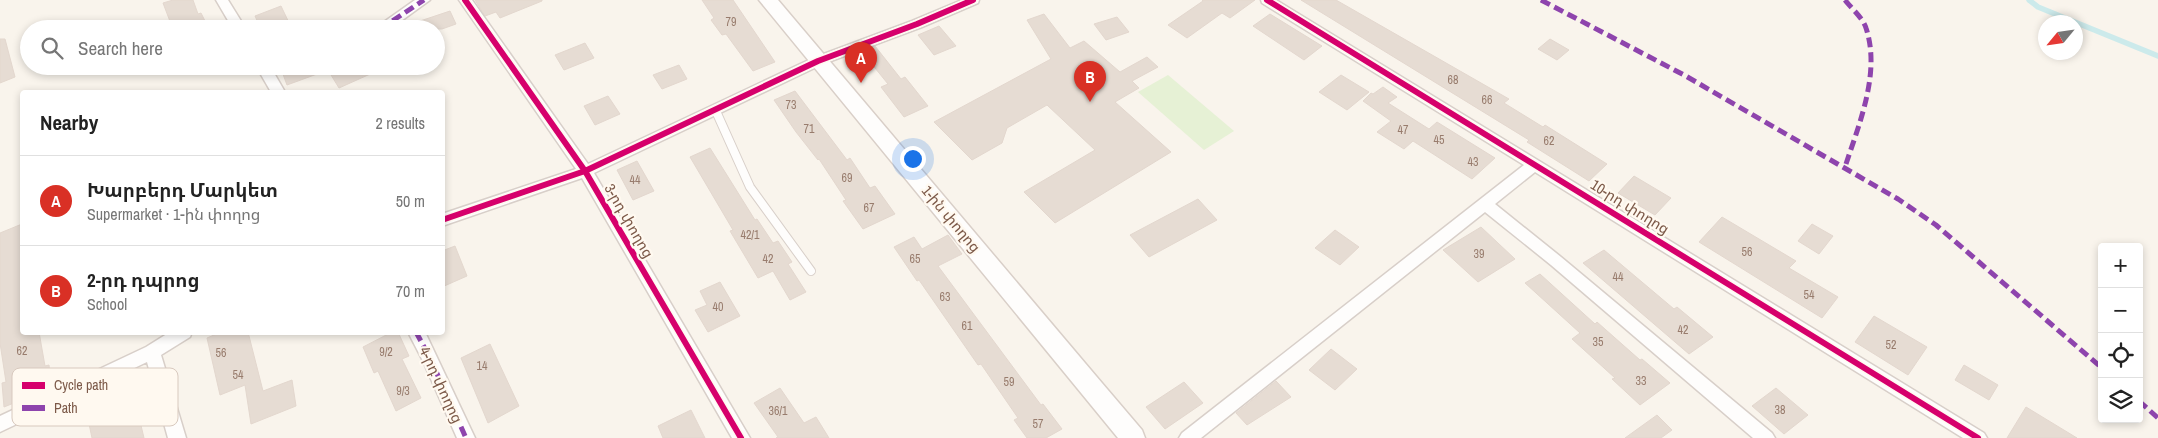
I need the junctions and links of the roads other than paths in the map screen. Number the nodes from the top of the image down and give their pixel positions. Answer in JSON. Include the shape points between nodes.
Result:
{"nodes":[{"id":1,"x":222,"y":0,"type":"edge"},
{"id":2,"x":424,"y":0,"type":"edge"},
{"id":3,"x":465,"y":0,"type":"edge"},
{"id":4,"x":768,"y":0,"type":"edge"},
{"id":5,"x":973,"y":0,"type":"edge"},
{"id":6,"x":1267,"y":0,"type":"edge"},
{"id":7,"x":234,"y":20,"type":"edge"},
{"id":8,"x":394,"y":20,"type":"edge"},
{"id":9,"x":818,"y":61,"type":"junction"},
{"id":10,"x":269,"y":75,"type":"edge"},
{"id":11,"x":277,"y":90,"type":"edge"},
{"id":12,"x":714,"y":109,"type":"junction"},
{"id":13,"x":1536,"y":164,"type":"junction"},
{"id":14,"x":585,"y":171,"type":"junction"},
{"id":15,"x":1485,"y":204,"type":"junction"},
{"id":16,"x":445,"y":219,"type":"edge"},
{"id":17,"x":811,"y":271,"type":"dead end"},
{"id":18,"x":179,"y":335,"type":"edge"},
{"id":19,"x":418,"y":335,"type":"edge"},
{"id":20,"x":152,"y":352,"type":"junction"},
{"id":21,"x":118,"y":368,"type":"edge"},
{"id":22,"x":156,"y":368,"type":"edge"},
{"id":23,"x":12,"y":418,"type":"edge"},
{"id":24,"x":0,"y":424,"type":"edge"},
{"id":25,"x":466,"y":438,"type":"edge"},
{"id":26,"x":741,"y":438,"type":"edge"},
{"id":27,"x":1134,"y":438,"type":"edge"},
{"id":28,"x":1188,"y":438,"type":"edge"},
{"id":29,"x":1766,"y":438,"type":"edge"},
{"id":30,"x":1978,"y":438,"type":"edge"}],
"edges":[{"from":1,"to":7,"type":"street"},
{"from":2,"to":8,"type":"street"},
{"from":3,"to":14,"type":"street","name":"3-րդ փողոց"},
{"from":4,"to":9,"type":"main road","name":"1-ին փողոց"},
{"from":5,"to":9,"type":"street"},
{"from":6,"to":13,"type":"street","name":"10-րդ փողոց"},
{"from":9,"to":12,"type":"street"},
{"from":9,"to":27,"type":"main road","name":"1-ին փողոց"},
{"from":10,"to":11,"type":"street"},
{"from":12,"to":14,"type":"street"},
{"from":12,"to":17,"type":"lane","via":[[750,187]]},
{"from":13,"to":15,"type":"street"},
{"from":13,"to":30,"type":"street","name":"10-րդ փողոց"},
{"from":14,"to":16,"type":"street"},
{"from":14,"to":26,"type":"street","name":"3-րդ փողոց"},
{"from":15,"to":28,"type":"street"},
{"from":15,"to":29,"type":"street"},
{"from":18,"to":20,"type":"street"},
{"from":19,"to":25,"type":"street","name":"4-րդ փողոց"},
{"from":20,"to":21,"type":"street"},
{"from":20,"to":22,"type":"street"},
{"from":23,"to":24,"type":"street"}]}
